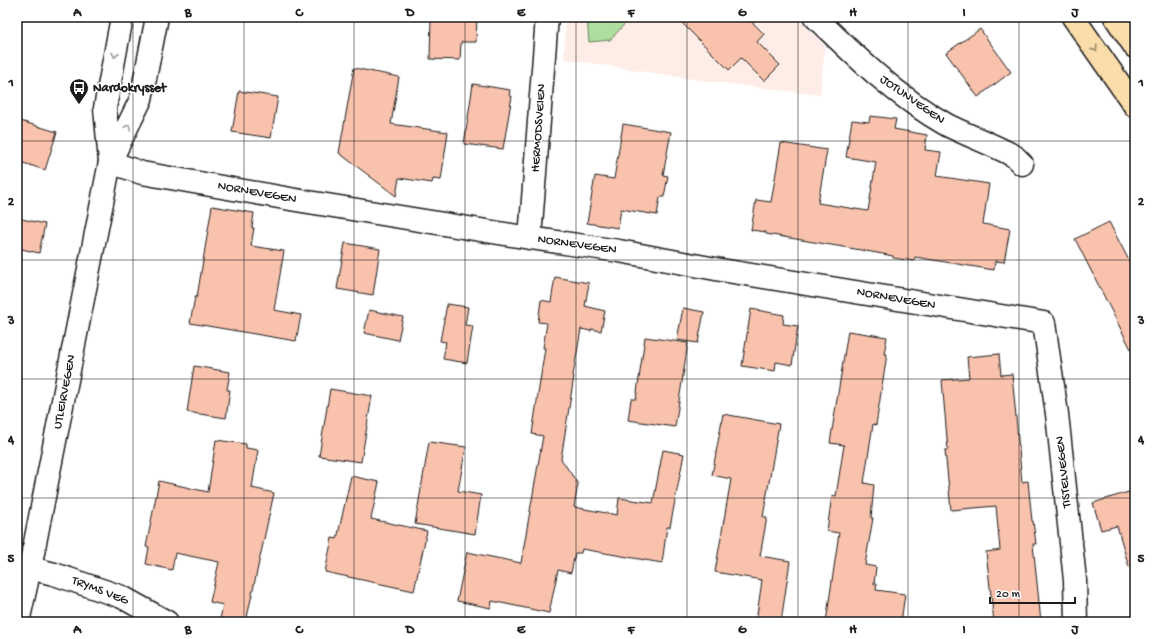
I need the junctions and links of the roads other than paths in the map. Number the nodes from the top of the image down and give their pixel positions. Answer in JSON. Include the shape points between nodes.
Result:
{"nodes":[{"id":1,"x":122,"y":17,"type":"edge"},
{"id":2,"x":157,"y":17,"type":"edge"},
{"id":3,"x":547,"y":17,"type":"edge"},
{"id":4,"x":815,"y":17,"type":"edge"},
{"id":5,"x":1073,"y":17,"type":"edge"},
{"id":6,"x":1115,"y":17,"type":"edge"},
{"id":7,"x":1135,"y":47,"type":"edge"},
{"id":8,"x":1135,"y":106,"type":"edge"},
{"id":9,"x":110,"y":162,"type":"junction"},
{"id":10,"x":1022,"y":164,"type":"dead end"},
{"id":11,"x":530,"y":238,"type":"junction"},
{"id":12,"x":1044,"y":323,"type":"joint"},
{"id":13,"x":30,"y":568,"type":"junction"},
{"id":14,"x":18,"y":622,"type":"edge"},
{"id":15,"x":167,"y":622,"type":"edge"},
{"id":16,"x":1076,"y":622,"type":"edge"}],
"edges":[{"from":1,"to":9,"type":"street","name":"UTLEIRVEGEN","one_way":true,"via":[[106,108]]},
{"from":9,"to":2,"type":"street","name":"UTLEIRVEGEN","one_way":true,"via":[[141,100]]},
{"from":3,"to":11,"type":"street","name":"HERMODSVEIEN"},
{"from":4,"to":10,"type":"street","name":"JOTUNVEGEN","via":[[863,64],[912,103],[948,125],[1014,156]]},
{"from":5,"to":8,"type":"highway","one_way":true},
{"from":6,"to":7,"type":"highway"},
{"from":9,"to":11,"type":"street","name":"NORNEVEGEN","via":[[142,173]]},
{"from":9,"to":13,"type":"street","name":"UTLEIRVEGEN"},
{"from":11,"to":12,"type":"street","name":"NORNEVEGEN"},
{"from":12,"to":16,"type":"street","name":"TISTELVEGEN","via":[[1073,557]]},
{"from":13,"to":14,"type":"street","name":"UTLEIRVEGEN"},
{"from":13,"to":15,"type":"street","name":"TRYMS VEG","via":[[122,597]]}]}
